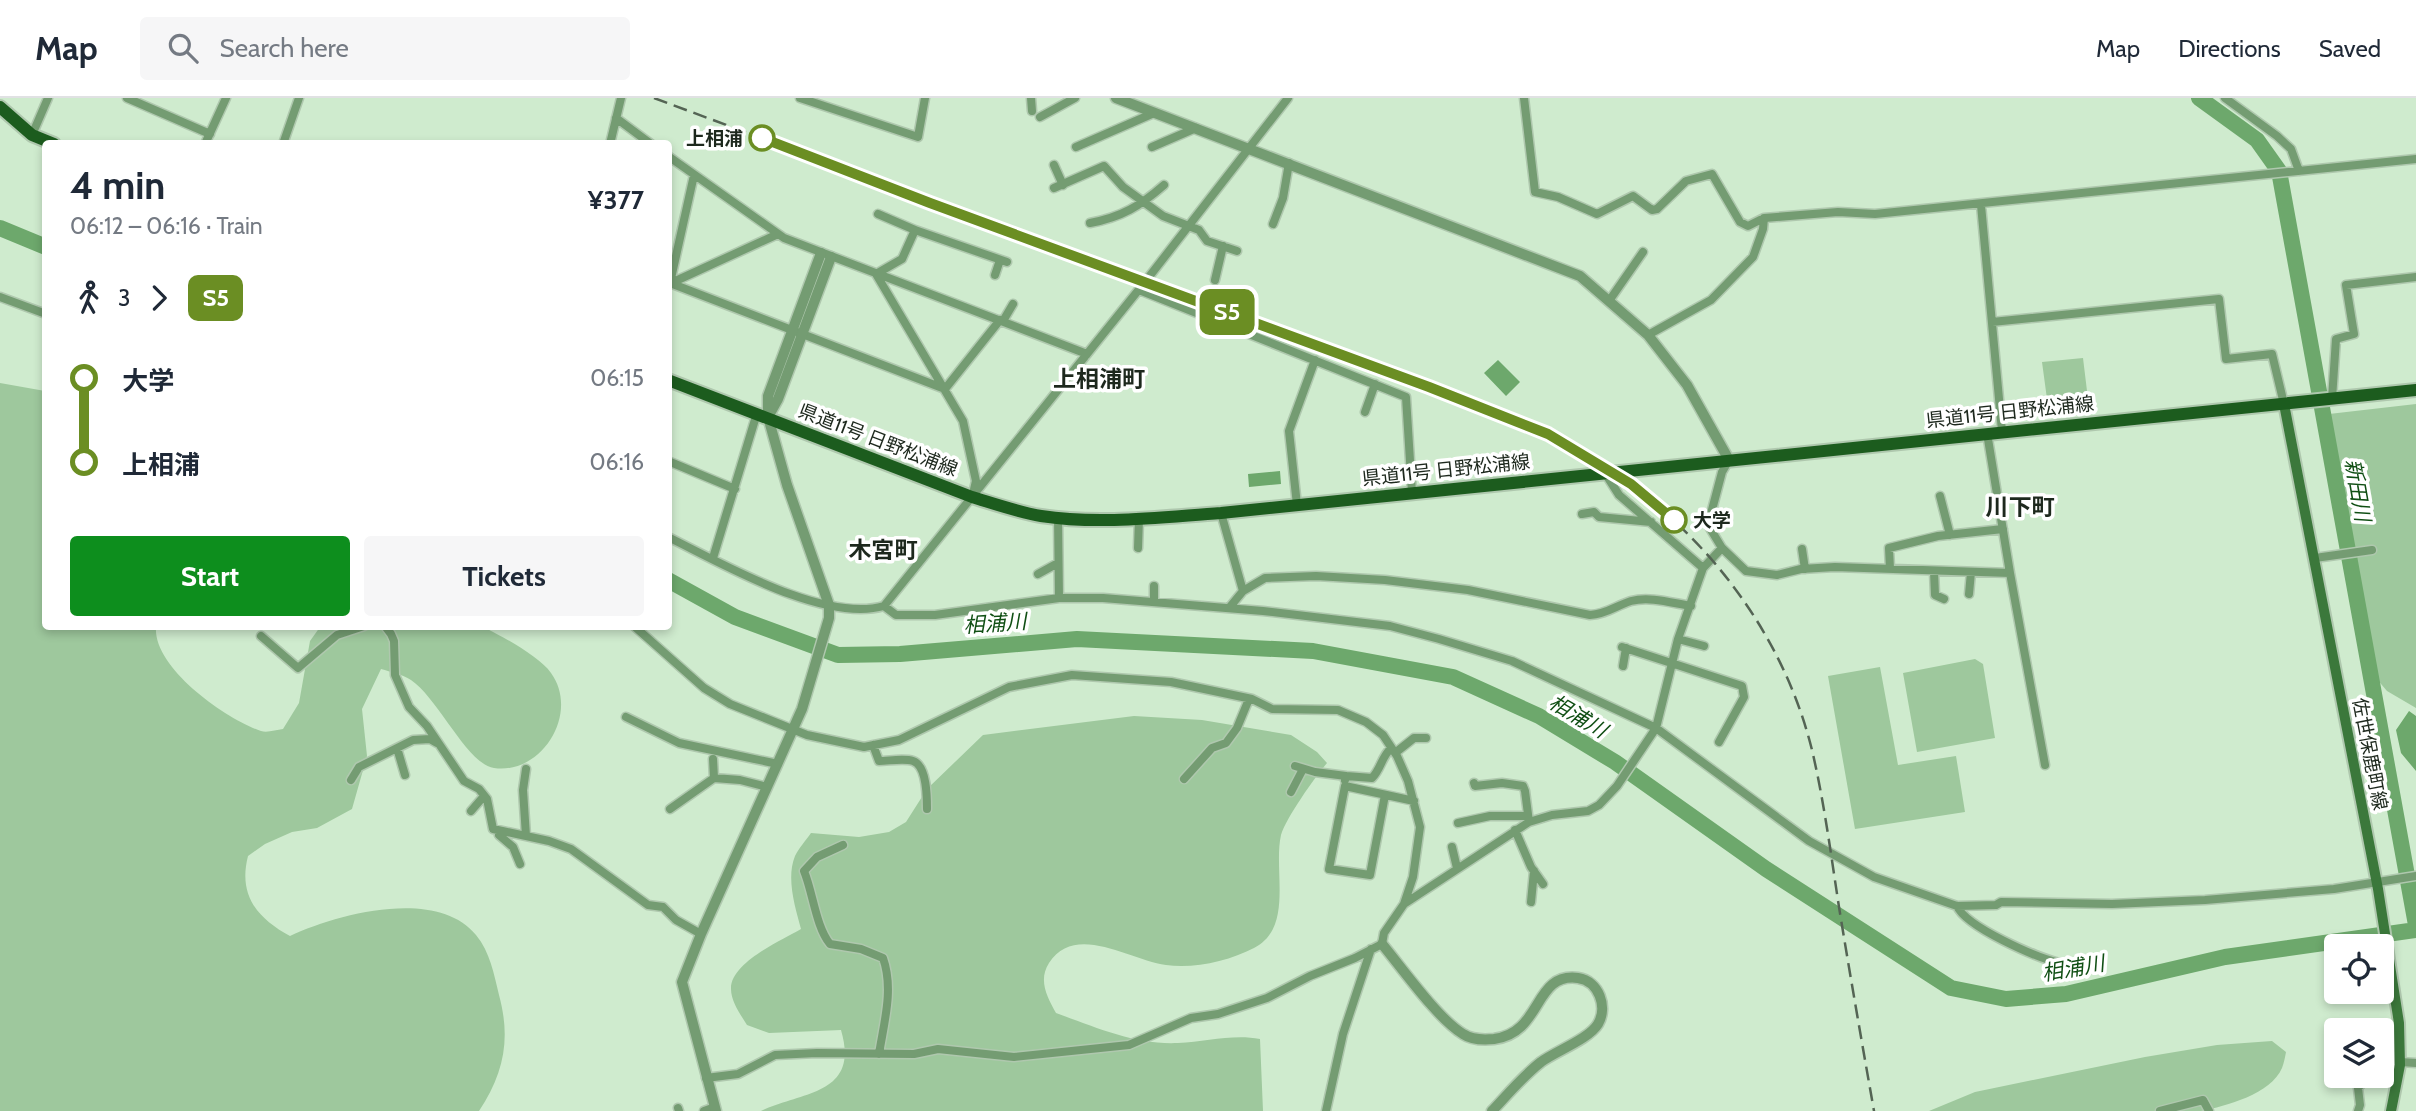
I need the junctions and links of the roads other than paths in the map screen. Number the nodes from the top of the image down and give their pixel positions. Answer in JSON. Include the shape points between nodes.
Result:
{"nodes":[{"id":1,"x":48,"y":98,"type":"edge"},
{"id":2,"x":127,"y":98,"type":"edge"},
{"id":3,"x":226,"y":98,"type":"edge"},
{"id":4,"x":299,"y":98,"type":"edge"},
{"id":5,"x":621,"y":98,"type":"edge"},
{"id":6,"x":800,"y":98,"type":"edge"},
{"id":7,"x":925,"y":98,"type":"edge"},
{"id":8,"x":1031,"y":98,"type":"edge"},
{"id":9,"x":1075,"y":98,"type":"edge"},
{"id":10,"x":1116,"y":98,"type":"edge"},
{"id":11,"x":1288,"y":98,"type":"edge"},
{"id":12,"x":1524,"y":98,"type":"edge"},
{"id":13,"x":2225,"y":98,"type":"edge"},
{"id":14,"x":138,"y":100,"type":"edge"},
{"id":15,"x":0,"y":107,"type":"edge"},
{"id":16,"x":1031,"y":111,"type":"dead end"},
{"id":17,"x":1154,"y":113,"type":"junction"},
{"id":18,"x":1040,"y":117,"type":"dead end"},
{"id":19,"x":615,"y":118,"type":"junction"},
{"id":20,"x":1196,"y":128,"type":"junction"},
{"id":21,"x":210,"y":134,"type":"junction"},
{"id":22,"x":32,"y":135,"type":"junction"},
{"id":23,"x":44,"y":140,"type":"edge"},
{"id":24,"x":207,"y":140,"type":"edge"},
{"id":25,"x":283,"y":140,"type":"edge"},
{"id":26,"x":611,"y":140,"type":"edge"},
{"id":27,"x":645,"y":140,"type":"edge"},
{"id":28,"x":1076,"y":147,"type":"dead end"},
{"id":29,"x":1152,"y":147,"type":"dead end"},
{"id":30,"x":1250,"y":148,"type":"junction"},
{"id":31,"x":672,"y":159,"type":"edge"},
{"id":32,"x":2416,"y":159,"type":"edge"},
{"id":33,"x":1289,"y":163,"type":"junction"},
{"id":34,"x":1054,"y":165,"type":"dead end"},
{"id":35,"x":2299,"y":171,"type":"junction"},
{"id":36,"x":694,"y":176,"type":"junction"},
{"id":37,"x":1164,"y":185,"type":"dead end"},
{"id":38,"x":1144,"y":202,"type":"junction"},
{"id":39,"x":1981,"y":205,"type":"junction"},
{"id":40,"x":878,"y":215,"type":"dead end"},
{"id":41,"x":1764,"y":218,"type":"junction"},
{"id":42,"x":1092,"y":221,"type":"dead end"},
{"id":43,"x":1273,"y":224,"type":"dead end"},
{"id":44,"x":1188,"y":227,"type":"junction"},
{"id":45,"x":915,"y":230,"type":"junction"},
{"id":46,"x":778,"y":234,"type":"junction"},
{"id":47,"x":1223,"y":246,"type":"junction"},
{"id":48,"x":1237,"y":251,"type":"dead end"},
{"id":49,"x":1643,"y":253,"type":"dead end"},
{"id":50,"x":826,"y":255,"type":"junction"},
{"id":51,"x":672,"y":271,"type":"edge"},
{"id":52,"x":876,"y":274,"type":"junction"},
{"id":53,"x":995,"y":275,"type":"dead end"},
{"id":54,"x":2416,"y":277,"type":"edge"},
{"id":55,"x":1215,"y":280,"type":"dead end"},
{"id":56,"x":672,"y":283,"type":"edge"},
{"id":57,"x":672,"y":285,"type":"edge"},
{"id":58,"x":1139,"y":290,"type":"junction"},
{"id":59,"x":0,"y":296,"type":"edge"},
{"id":60,"x":1609,"y":301,"type":"junction"},
{"id":61,"x":1013,"y":304,"type":"dead end"},
{"id":62,"x":42,"y":312,"type":"edge"},
{"id":63,"x":1001,"y":321,"type":"junction"},
{"id":64,"x":1992,"y":322,"type":"junction"},
{"id":65,"x":797,"y":333,"type":"junction"},
{"id":66,"x":1648,"y":335,"type":"junction"},
{"id":67,"x":1087,"y":354,"type":"junction"},
{"id":68,"x":1315,"y":360,"type":"junction"},
{"id":69,"x":672,"y":381,"type":"edge"},
{"id":70,"x":1376,"y":384,"type":"junction"},
{"id":71,"x":945,"y":389,"type":"junction"},
{"id":72,"x":2416,"y":390,"type":"edge"},
{"id":73,"x":2331,"y":399,"type":"junction"},
{"id":74,"x":2284,"y":404,"type":"junction"},
{"id":75,"x":1365,"y":412,"type":"dead end"},
{"id":76,"x":762,"y":415,"type":"junction"},
{"id":77,"x":2002,"y":432,"type":"junction"},
{"id":78,"x":1987,"y":433,"type":"junction"},
{"id":79,"x":1729,"y":460,"type":"junction"},
{"id":80,"x":672,"y":463,"type":"edge"},
{"id":81,"x":1605,"y":473,"type":"junction"},
{"id":82,"x":734,"y":489,"type":"junction"},
{"id":83,"x":1412,"y":493,"type":"junction"},
{"id":84,"x":1940,"y":496,"type":"dead end"},
{"id":85,"x":972,"y":497,"type":"junction"},
{"id":86,"x":1297,"y":505,"type":"junction"},
{"id":87,"x":1221,"y":513,"type":"junction"},
{"id":88,"x":1582,"y":514,"type":"dead end"},
{"id":89,"x":1058,"y":517,"type":"junction"},
{"id":90,"x":1139,"y":518,"type":"junction"},
{"id":91,"x":1651,"y":522,"type":"junction"},
{"id":92,"x":2003,"y":529,"type":"junction"},
{"id":93,"x":1950,"y":535,"type":"junction"},
{"id":94,"x":672,"y":539,"type":"edge"},
{"id":95,"x":1138,"y":548,"type":"dead end"},
{"id":96,"x":1723,"y":548,"type":"junction"},
{"id":97,"x":1802,"y":549,"type":"dead end"},
{"id":98,"x":2372,"y":550,"type":"dead end"},
{"id":99,"x":713,"y":558,"type":"junction"},
{"id":100,"x":2318,"y":558,"type":"junction"},
{"id":101,"x":1058,"y":563,"type":"junction"},
{"id":102,"x":1703,"y":568,"type":"junction"},
{"id":103,"x":1805,"y":569,"type":"junction"},
{"id":104,"x":1890,"y":569,"type":"junction"},
{"id":105,"x":1934,"y":570,"type":"junction"},
{"id":106,"x":1971,"y":572,"type":"junction"},
{"id":107,"x":2010,"y":573,"type":"junction"},
{"id":108,"x":1038,"y":574,"type":"dead end"},
{"id":109,"x":1154,"y":586,"type":"dead end"},
{"id":110,"x":1243,"y":591,"type":"junction"},
{"id":111,"x":1969,"y":594,"type":"dead end"},
{"id":112,"x":1059,"y":598,"type":"junction"},
{"id":113,"x":1944,"y":599,"type":"dead end"},
{"id":114,"x":1154,"y":602,"type":"junction"},
{"id":115,"x":830,"y":605,"type":"junction"},
{"id":116,"x":884,"y":606,"type":"junction"},
{"id":117,"x":1691,"y":606,"type":"junction"},
{"id":118,"x":1229,"y":608,"type":"junction"},
{"id":119,"x":340,"y":630,"type":"edge"},
{"id":120,"x":388,"y":630,"type":"edge"},
{"id":121,"x":639,"y":630,"type":"edge"},
{"id":122,"x":261,"y":636,"type":"dead end"},
{"id":123,"x":1678,"y":639,"type":"junction"},
{"id":124,"x":1704,"y":646,"type":"dead end"},
{"id":125,"x":1672,"y":663,"type":"junction"},
{"id":126,"x":1623,"y":666,"type":"dead end"},
{"id":127,"x":1249,"y":699,"type":"junction"},
{"id":128,"x":626,"y":717,"type":"dead end"},
{"id":129,"x":794,"y":729,"type":"junction"},
{"id":130,"x":1654,"y":731,"type":"junction"},
{"id":131,"x":1426,"y":738,"type":"dead end"},
{"id":132,"x":1719,"y":742,"type":"dead end"},
{"id":133,"x":440,"y":744,"type":"junction"},
{"id":134,"x":873,"y":745,"type":"junction"},
{"id":135,"x":397,"y":748,"type":"junction"},
{"id":136,"x":1393,"y":750,"type":"junction"},
{"id":137,"x":713,"y":759,"type":"dead end"},
{"id":138,"x":778,"y":764,"type":"junction"},
{"id":139,"x":2045,"y":765,"type":"dead end"},
{"id":140,"x":526,"y":769,"type":"dead end"},
{"id":141,"x":405,"y":775,"type":"dead end"},
{"id":142,"x":1346,"y":776,"type":"junction"},
{"id":143,"x":714,"y":778,"type":"junction"},
{"id":144,"x":1184,"y":779,"type":"dead end"},
{"id":145,"x":351,"y":780,"type":"dead end"},
{"id":146,"x":1474,"y":783,"type":"dead end"},
{"id":147,"x":1345,"y":786,"type":"junction"},
{"id":148,"x":767,"y":788,"type":"junction"},
{"id":149,"x":1291,"y":792,"type":"dead end"},
{"id":150,"x":1385,"y":795,"type":"junction"},
{"id":151,"x":484,"y":796,"type":"junction"},
{"id":152,"x":1414,"y":801,"type":"junction"},
{"id":153,"x":670,"y":809,"type":"dead end"},
{"id":154,"x":927,"y":809,"type":"dead end"},
{"id":155,"x":471,"y":811,"type":"dead end"},
{"id":156,"x":1529,"y":819,"type":"junction"},
{"id":157,"x":1458,"y":823,"type":"dead end"},
{"id":158,"x":1515,"y":830,"type":"junction"},
{"id":159,"x":501,"y":831,"type":"junction"},
{"id":160,"x":526,"y":836,"type":"junction"},
{"id":161,"x":843,"y":845,"type":"dead end"},
{"id":162,"x":1452,"y":847,"type":"dead end"},
{"id":163,"x":520,"y":864,"type":"dead end"},
{"id":164,"x":1457,"y":868,"type":"junction"},
{"id":165,"x":1534,"y":871,"type":"junction"},
{"id":166,"x":2416,"y":876,"type":"edge"},
{"id":167,"x":1543,"y":884,"type":"dead end"},
{"id":168,"x":2377,"y":885,"type":"junction"},
{"id":169,"x":1531,"y":902,"type":"dead end"},
{"id":170,"x":1404,"y":904,"type":"junction"},
{"id":171,"x":1957,"y":906,"type":"junction"},
{"id":172,"x":701,"y":934,"type":"junction"},
{"id":173,"x":1382,"y":944,"type":"junction"},
{"id":174,"x":1371,"y":949,"type":"junction"},
{"id":175,"x":2060,"y":963,"type":"dead end"},
{"id":176,"x":879,"y":1054,"type":"junction"},
{"id":177,"x":2416,"y":1063,"type":"edge"},
{"id":178,"x":2399,"y":1068,"type":"junction"},
{"id":179,"x":2394,"y":1069,"type":"edge"},
{"id":180,"x":706,"y":1078,"type":"junction"},
{"id":181,"x":2358,"y":1088,"type":"edge"},
{"id":182,"x":716,"y":1109,"type":"edge"},
{"id":183,"x":2395,"y":1110,"type":"edge"},
{"id":184,"x":704,"y":1111,"type":"edge"},
{"id":185,"x":1326,"y":1111,"type":"edge"},
{"id":186,"x":1492,"y":1111,"type":"edge"},
{"id":187,"x":2160,"y":1111,"type":"edge"},
{"id":188,"x":2209,"y":1111,"type":"edge"},
{"id":189,"x":2358,"y":1111,"type":"edge"}],
"edges":[{"from":1,"to":22,"type":"street"},
{"from":2,"to":14,"type":"street"},
{"from":3,"to":21,"type":"street"},
{"from":4,"to":25,"type":"street"},
{"from":5,"to":19,"type":"street"},
{"from":6,"to":7,"type":"street","via":[[918,137]]},
{"from":8,"to":16,"type":"street"},
{"from":9,"to":18,"type":"street"},
{"from":10,"to":17,"type":"street"},
{"from":11,"to":30,"type":"street"},
{"from":12,"to":41,"type":"street","via":[[1535,192],[1597,214],[1633,196],[1651,210],[1686,181],[1712,174],[1740,222],[1748,226]]},
{"from":13,"to":35,"type":"street","via":[[2277,135],[2291,149]]},
{"from":14,"to":21,"type":"street"},
{"from":15,"to":22,"type":"main road"},
{"from":17,"to":20,"type":"street"},
{"from":17,"to":28,"type":"street"},
{"from":19,"to":26,"type":"street"},
{"from":19,"to":27,"type":"street"},
{"from":20,"to":29,"type":"street"},
{"from":20,"to":30,"type":"street"},
{"from":21,"to":24,"type":"street"},
{"from":22,"to":23,"type":"main road"},
{"from":30,"to":33,"type":"street"},
{"from":30,"to":44,"type":"street"},
{"from":31,"to":36,"type":"street"},
{"from":32,"to":35,"type":"street"},
{"from":33,"to":43,"type":"street"},
{"from":33,"to":60,"type":"street","via":[[1580,276]]},
{"from":34,"to":38,"type":"street","via":[[1058,186],[1104,166]]},
{"from":35,"to":39,"type":"street"},
{"from":36,"to":46,"type":"street"},
{"from":36,"to":51,"type":"street"},
{"from":37,"to":38,"type":"street"},
{"from":38,"to":42,"type":"street","via":[[1115,219]]},
{"from":38,"to":44,"type":"street"},
{"from":39,"to":41,"type":"street"},
{"from":39,"to":64,"type":"street"},
{"from":40,"to":45,"type":"street"},
{"from":41,"to":66,"type":"street","via":[[1753,257],[1711,300]]},
{"from":44,"to":47,"type":"street"},
{"from":44,"to":58,"type":"street"},
{"from":45,"to":52,"type":"street","via":[[902,258]]},
{"from":45,"to":53,"type":"street","via":[[1003,261]]},
{"from":46,"to":50,"type":"street"},
{"from":46,"to":56,"type":"street"},
{"from":47,"to":48,"type":"street"},
{"from":47,"to":55,"type":"street"},
{"from":49,"to":60,"type":"street"},
{"from":50,"to":52,"type":"street"},
{"from":50,"to":65,"type":"street"},
{"from":52,"to":63,"type":"street"},
{"from":52,"to":71,"type":"street"},
{"from":54,"to":73,"type":"street","via":[[2346,285],[2354,334],[2336,339]]},
{"from":57,"to":65,"type":"street"},
{"from":58,"to":67,"type":"street"},
{"from":58,"to":68,"type":"street"},
{"from":59,"to":62,"type":"street"},
{"from":60,"to":66,"type":"street"},
{"from":61,"to":63,"type":"street"},
{"from":63,"to":67,"type":"street"},
{"from":63,"to":71,"type":"street"},
{"from":64,"to":74,"type":"street","via":[[2219,299],[2227,359],[2273,354]]},
{"from":64,"to":77,"type":"street"},
{"from":65,"to":71,"type":"street"},
{"from":65,"to":76,"type":"street"},
{"from":66,"to":79,"type":"street","via":[[1686,385]]},
{"from":67,"to":85,"type":"street"},
{"from":68,"to":70,"type":"street"},
{"from":68,"to":86,"type":"street","via":[[1289,431]]},
{"from":69,"to":76,"type":"main road","name":"県道11号 日野松浦線"},
{"from":70,"to":75,"type":"street"},
{"from":70,"to":83,"type":"street","via":[[1406,397]]},
{"from":71,"to":85,"type":"street","via":[[962,421],[976,481]]},
{"from":72,"to":73,"type":"main road","name":"県道11号 日野松浦線"},
{"from":73,"to":74,"type":"main road","name":"県道11号 日野松浦線"},
{"from":74,"to":77,"type":"main road","name":"県道11号 日野松浦線"},
{"from":74,"to":100,"type":"main road","name":"佐世保鹿町線"},
{"from":76,"to":82,"type":"street"},
{"from":76,"to":85,"type":"main road","name":"県道11号 日野松浦線"},
{"from":76,"to":115,"type":"street"},
{"from":77,"to":78,"type":"main road","name":"県道11号 日野松浦線"},
{"from":78,"to":79,"type":"main road","name":"県道11号 日野松浦線"},
{"from":78,"to":92,"type":"street"},
{"from":79,"to":81,"type":"main road","name":"県道11号 日野松浦線"},
{"from":79,"to":96,"type":"street","via":[[1708,526]]},
{"from":80,"to":82,"type":"street"},
{"from":81,"to":83,"type":"main road","name":"県道11号 日野松浦線"},
{"from":81,"to":91,"type":"street","via":[[1619,495]]},
{"from":82,"to":99,"type":"street"},
{"from":83,"to":86,"type":"main road","name":"県道11号 日野松浦線"},
{"from":84,"to":93,"type":"street"},
{"from":85,"to":89,"type":"main road","name":"県道11号 日野松浦線"},
{"from":85,"to":116,"type":"street"},
{"from":86,"to":87,"type":"main road","name":"県道11号 日野松浦線"},
{"from":87,"to":90,"type":"main road","name":"県道11号 日野松浦線"},
{"from":87,"to":110,"type":"street"},
{"from":88,"to":91,"type":"street"},
{"from":89,"to":90,"type":"main road","name":"県道11号 日野松浦線"},
{"from":89,"to":101,"type":"street"},
{"from":90,"to":95,"type":"street"},
{"from":91,"to":102,"type":"street"},
{"from":92,"to":93,"type":"street"},
{"from":92,"to":107,"type":"street"},
{"from":93,"to":104,"type":"street","via":[[1889,548]]},
{"from":94,"to":99,"type":"street"},
{"from":96,"to":102,"type":"street"},
{"from":96,"to":103,"type":"street","via":[[1746,571],[1777,575]]},
{"from":97,"to":103,"type":"street"},
{"from":98,"to":100,"type":"street"},
{"from":99,"to":115,"type":"street","via":[[803,600]]},
{"from":100,"to":168,"type":"main road","name":"佐世保鹿町線"},
{"from":101,"to":108,"type":"street"},
{"from":101,"to":112,"type":"street"},
{"from":102,"to":117,"type":"street"},
{"from":103,"to":104,"type":"street"},
{"from":104,"to":105,"type":"street"},
{"from":105,"to":106,"type":"street"},
{"from":105,"to":113,"type":"street","via":[[1935,595]]},
{"from":106,"to":107,"type":"street"},
{"from":106,"to":111,"type":"street"},
{"from":107,"to":139,"type":"street"},
{"from":109,"to":114,"type":"street"},
{"from":110,"to":117,"type":"street","via":[[1265,578],[1316,576],[1468,590],[1590,615],[1648,599]]},
{"from":110,"to":118,"type":"street"},
{"from":112,"to":114,"type":"street"},
{"from":112,"to":116,"type":"street","via":[[934,615],[896,615]]},
{"from":114,"to":118,"type":"street"},
{"from":115,"to":116,"type":"street"},
{"from":115,"to":129,"type":"street"},
{"from":117,"to":123,"type":"street"},
{"from":118,"to":130,"type":"street","via":[[1390,626],[1481,650],[1548,676]]},
{"from":119,"to":122,"type":"street","via":[[299,668]]},
{"from":120,"to":133,"type":"street","via":[[394,641],[395,675],[409,707]]},
{"from":121,"to":129,"type":"street","via":[[704,688],[730,704]]},
{"from":123,"to":124,"type":"street"},
{"from":123,"to":125,"type":"street"},
{"from":125,"to":126,"type":"street","via":[[1624,648]]},
{"from":125,"to":130,"type":"street"},
{"from":125,"to":132,"type":"street","via":[[1742,686],[1744,696]]},
{"from":127,"to":134,"type":"street","via":[[1171,682],[1072,674],[1009,687],[899,740]]},
{"from":127,"to":136,"type":"street","via":[[1272,709],[1338,710],[1366,722]]},
{"from":127,"to":144,"type":"street","via":[[1226,743],[1212,748]]},
{"from":128,"to":138,"type":"street","via":[[679,743]]},
{"from":129,"to":134,"type":"street","via":[[834,742]]},
{"from":129,"to":138,"type":"street"},
{"from":130,"to":156,"type":"street","via":[[1599,806]]},
{"from":130,"to":171,"type":"street","via":[[1809,841],[1874,877]]},
{"from":131,"to":136,"type":"street","via":[[1411,735]]},
{"from":133,"to":135,"type":"street","via":[[422,738]]},
{"from":133,"to":151,"type":"street","via":[[464,781]]},
{"from":134,"to":154,"type":"street","via":[[879,761],[918,765],[927,785]]},
{"from":135,"to":141,"type":"street"},
{"from":135,"to":145,"type":"street","via":[[359,767]]},
{"from":136,"to":142,"type":"street","via":[[1381,758],[1372,778]]},
{"from":136,"to":152,"type":"street"},
{"from":137,"to":143,"type":"street"},
{"from":138,"to":148,"type":"street"},
{"from":140,"to":160,"type":"street"},
{"from":142,"to":147,"type":"street"},
{"from":142,"to":149,"type":"street","via":[[1299,768]]},
{"from":143,"to":148,"type":"street"},
{"from":143,"to":153,"type":"street"},
{"from":146,"to":156,"type":"street","via":[[1522,786]]},
{"from":147,"to":150,"type":"street"},
{"from":147,"to":150,"type":"street","via":[[1329,869],[1370,875]]},
{"from":148,"to":172,"type":"street"},
{"from":150,"to":152,"type":"street"},
{"from":151,"to":155,"type":"street"},
{"from":151,"to":159,"type":"street","via":[[493,828]]},
{"from":152,"to":170,"type":"street","via":[[1420,827],[1418,849]]},
{"from":156,"to":157,"type":"street","via":[[1490,816]]},
{"from":156,"to":158,"type":"street"},
{"from":158,"to":164,"type":"street"},
{"from":158,"to":165,"type":"street"},
{"from":159,"to":160,"type":"street"},
{"from":159,"to":163,"type":"street","via":[[499,835],[513,847]]},
{"from":160,"to":172,"type":"street","via":[[571,849],[648,905],[663,907]]},
{"from":161,"to":176,"type":"street","via":[[817,857],[804,871],[823,936],[830,944],[883,958],[889,987]]},
{"from":162,"to":164,"type":"street"},
{"from":164,"to":170,"type":"street"},
{"from":165,"to":167,"type":"street"},
{"from":165,"to":169,"type":"street"},
{"from":166,"to":168,"type":"street"},
{"from":168,"to":171,"type":"street","via":[[2205,900]]},
{"from":168,"to":178,"type":"main road","name":"佐世保鹿町線","via":[[2399,1023]]},
{"from":170,"to":173,"type":"street","via":[[1384,933]]},
{"from":171,"to":175,"type":"street","via":[[1961,915],[1997,937],[2041,959]]},
{"from":172,"to":180,"type":"street","via":[[682,982]]},
{"from":173,"to":174,"type":"street"},
{"from":173,"to":186,"type":"street","via":[[1465,1036],[1505,1038],[1520,1030],[1550,986],[1564,978],[1581,978],[1599,993],[1603,1004],[1599,1023],[1535,1067]]},
{"from":174,"to":176,"type":"street","via":[[1267,998],[1191,1018],[1129,1045],[1014,1057],[938,1049]]},
{"from":174,"to":185,"type":"street","via":[[1343,1034]]},
{"from":176,"to":180,"type":"street","via":[[775,1055],[738,1074]]},
{"from":177,"to":178,"type":"street"},
{"from":178,"to":179,"type":"street"},
{"from":178,"to":183,"type":"main road","name":"佐世保鹿町線"},
{"from":180,"to":182,"type":"street"},
{"from":181,"to":189,"type":"street"},
{"from":182,"to":184,"type":"street"},
{"from":187,"to":188,"type":"street","via":[[2203,1100]]}]}
